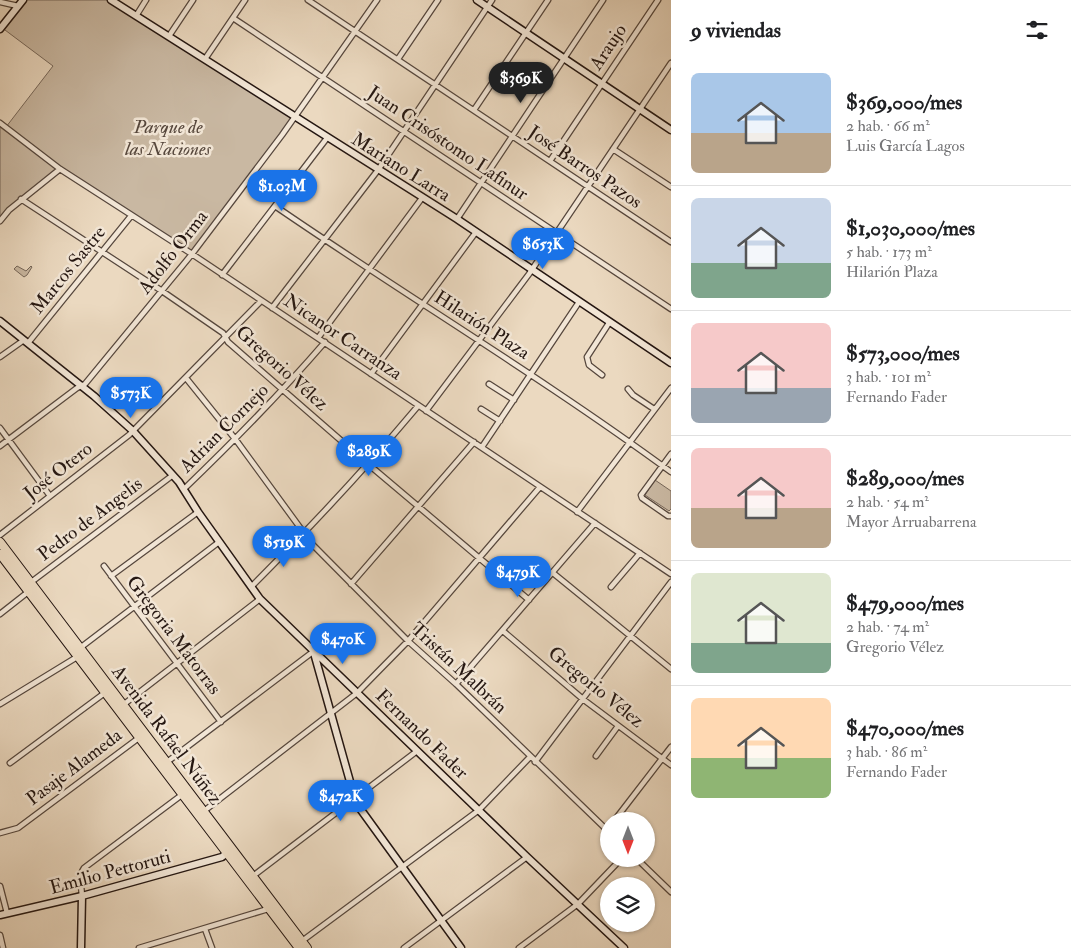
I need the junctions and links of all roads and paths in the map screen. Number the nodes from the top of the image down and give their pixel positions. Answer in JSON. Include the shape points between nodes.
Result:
{"nodes":[{"id":1,"x":111,"y":0,"type":"edge"},
{"id":2,"x":146,"y":0,"type":"edge"},
{"id":3,"x":193,"y":0,"type":"edge"},
{"id":4,"x":245,"y":0,"type":"edge"},
{"id":5,"x":308,"y":0,"type":"edge"},
{"id":6,"x":376,"y":0,"type":"edge"},
{"id":7,"x":438,"y":0,"type":"edge"},
{"id":8,"x":476,"y":0,"type":"edge"},
{"id":9,"x":492,"y":0,"type":"edge"},
{"id":10,"x":548,"y":0,"type":"edge"},
{"id":11,"x":603,"y":0,"type":"edge"},
{"id":12,"x":658,"y":0,"type":"edge"},
{"id":13,"x":0,"y":2,"type":"edge"},
{"id":14,"x":20,"y":3,"type":"edge"},
{"id":15,"x":488,"y":7,"type":"junction"},
{"id":16,"x":136,"y":16,"type":"junction"},
{"id":17,"x":233,"y":18,"type":"junction"},
{"id":18,"x":0,"y":29,"type":"edge"},
{"id":19,"x":355,"y":31,"type":"junction"},
{"id":20,"x":526,"y":33,"type":"junction"},
{"id":21,"x":169,"y":36,"type":"junction"},
{"id":22,"x":564,"y":58,"type":"junction"},
{"id":23,"x":205,"y":59,"type":"junction"},
{"id":24,"x":398,"y":59,"type":"junction"},
{"id":25,"x":671,"y":63,"type":"edge"},
{"id":26,"x":323,"y":77,"type":"junction"},
{"id":27,"x":601,"y":83,"type":"junction"},
{"id":28,"x":435,"y":85,"type":"junction"},
{"id":29,"x":640,"y":109,"type":"junction"},
{"id":30,"x":474,"y":110,"type":"junction"},
{"id":31,"x":295,"y":117,"type":"junction"},
{"id":32,"x":0,"y":122,"type":"edge"},
{"id":33,"x":671,"y":130,"type":"edge"},
{"id":34,"x":404,"y":132,"type":"junction"},
{"id":35,"x":512,"y":136,"type":"junction"},
{"id":36,"x":327,"y":138,"type":"junction"},
{"id":37,"x":613,"y":149,"type":"junction"},
{"id":38,"x":550,"y":161,"type":"junction"},
{"id":39,"x":60,"y":169,"type":"junction"},
{"id":40,"x":378,"y":170,"type":"junction"},
{"id":41,"x":481,"y":183,"type":"junction"},
{"id":42,"x":587,"y":186,"type":"junction"},
{"id":43,"x":671,"y":187,"type":"edge"},
{"id":44,"x":422,"y":198,"type":"junction"},
{"id":45,"x":21,"y":199,"type":"junction"},
{"id":46,"x":275,"y":206,"type":"junction"},
{"id":47,"x":131,"y":216,"type":"junction"},
{"id":48,"x":457,"y":220,"type":"junction"},
{"id":49,"x":0,"y":221,"type":"edge"},
{"id":50,"x":476,"y":232,"type":"junction"},
{"id":51,"x":556,"y":233,"type":"junction"},
{"id":52,"x":325,"y":240,"type":"junction"},
{"id":53,"x":671,"y":242,"type":"edge"},
{"id":54,"x":102,"y":252,"type":"junction"},
{"id":55,"x":192,"y":254,"type":"junction"},
{"id":56,"x":370,"y":269,"type":"junction"},
{"id":57,"x":532,"y":270,"type":"junction"},
{"id":58,"x":222,"y":275,"type":"junction"},
{"id":59,"x":162,"y":291,"type":"junction"},
{"id":60,"x":261,"y":301,"type":"junction"},
{"id":61,"x":579,"y":302,"type":"junction"},
{"id":62,"x":422,"y":304,"type":"junction"},
{"id":63,"x":272,"y":308,"type":"junction"},
{"id":64,"x":671,"y":309,"type":"edge"},
{"id":65,"x":0,"y":321,"type":"edge"},
{"id":66,"x":609,"y":322,"type":"junction"},
{"id":67,"x":226,"y":338,"type":"junction"},
{"id":68,"x":318,"y":338,"type":"junction"},
{"id":69,"x":478,"y":340,"type":"junction"},
{"id":70,"x":26,"y":341,"type":"junction"},
{"id":71,"x":325,"y":342,"type":"junction"},
{"id":72,"x":0,"y":357,"type":"edge"},
{"id":73,"x":671,"y":363,"type":"edge"},
{"id":74,"x":371,"y":374,"type":"junction"},
{"id":75,"x":530,"y":375,"type":"junction"},
{"id":76,"x":602,"y":375,"type":"dead end"},
{"id":77,"x":186,"y":378,"type":"junction"},
{"id":78,"x":489,"y":384,"type":"dead end"},
{"id":79,"x":82,"y":386,"type":"junction"},
{"id":80,"x":671,"y":388,"type":"edge"},
{"id":81,"x":628,"y":389,"type":"dead end"},
{"id":82,"x":283,"y":390,"type":"junction"},
{"id":83,"x":514,"y":400,"type":"junction"},
{"id":84,"x":418,"y":406,"type":"junction"},
{"id":85,"x":482,"y":409,"type":"dead end"},
{"id":86,"x":654,"y":410,"type":"junction"},
{"id":87,"x":426,"y":411,"type":"junction"},
{"id":88,"x":500,"y":421,"type":"junction"},
{"id":89,"x":0,"y":428,"type":"edge"},
{"id":90,"x":133,"y":431,"type":"junction"},
{"id":91,"x":9,"y":440,"type":"junction"},
{"id":92,"x":236,"y":440,"type":"junction"},
{"id":93,"x":474,"y":442,"type":"junction"},
{"id":94,"x":630,"y":443,"type":"junction"},
{"id":95,"x":0,"y":446,"type":"edge"},
{"id":96,"x":482,"y":447,"type":"junction"},
{"id":97,"x":671,"y":454,"type":"edge"},
{"id":98,"x":368,"y":464,"type":"junction"},
{"id":99,"x":662,"y":465,"type":"junction"},
{"id":100,"x":671,"y":472,"type":"edge"},
{"id":101,"x":173,"y":475,"type":"junction"},
{"id":102,"x":540,"y":488,"type":"junction"},
{"id":103,"x":184,"y":490,"type":"junction"},
{"id":104,"x":50,"y":496,"type":"junction"},
{"id":105,"x":418,"y":507,"type":"junction"},
{"id":106,"x":198,"y":512,"type":"junction"},
{"id":107,"x":577,"y":512,"type":"junction"},
{"id":108,"x":671,"y":516,"type":"edge"},
{"id":109,"x":595,"y":523,"type":"junction"},
{"id":110,"x":304,"y":534,"type":"junction"},
{"id":111,"x":0,"y":535,"type":"edge"},
{"id":112,"x":0,"y":542,"type":"edge"},
{"id":113,"x":219,"y":542,"type":"junction"},
{"id":114,"x":640,"y":553,"type":"junction"},
{"id":115,"x":0,"y":554,"type":"edge"},
{"id":116,"x":478,"y":559,"type":"junction"},
{"id":117,"x":104,"y":566,"type":"dead end"},
{"id":118,"x":553,"y":573,"type":"junction"},
{"id":119,"x":671,"y":574,"type":"edge"},
{"id":120,"x":111,"y":576,"type":"junction"},
{"id":121,"x":671,"y":582,"type":"edge"},
{"id":122,"x":351,"y":584,"type":"junction"},
{"id":123,"x":28,"y":587,"type":"junction"},
{"id":124,"x":251,"y":587,"type":"junction"},
{"id":125,"x":610,"y":587,"type":"dead end"},
{"id":126,"x":260,"y":598,"type":"junction"},
{"id":127,"x":528,"y":600,"type":"junction"},
{"id":128,"x":133,"y":606,"type":"junction"},
{"id":129,"x":0,"y":614,"type":"edge"},
{"id":130,"x":503,"y":631,"type":"junction"},
{"id":131,"x":630,"y":637,"type":"junction"},
{"id":132,"x":408,"y":641,"type":"junction"},
{"id":133,"x":80,"y":648,"type":"junction"},
{"id":134,"x":314,"y":651,"type":"junction"},
{"id":135,"x":77,"y":657,"type":"junction"},
{"id":136,"x":177,"y":664,"type":"junction"},
{"id":137,"x":671,"y":670,"type":"edge"},
{"id":138,"x":456,"y":684,"type":"junction"},
{"id":139,"x":106,"y":692,"type":"junction"},
{"id":140,"x":357,"y":693,"type":"junction"},
{"id":141,"x":584,"y":700,"type":"junction"},
{"id":142,"x":0,"y":704,"type":"edge"},
{"id":143,"x":123,"y":705,"type":"junction"},
{"id":144,"x":331,"y":714,"type":"junction"},
{"id":145,"x":221,"y":722,"type":"junction"},
{"id":146,"x":618,"y":726,"type":"junction"},
{"id":147,"x":140,"y":737,"type":"junction"},
{"id":148,"x":671,"y":747,"type":"edge"},
{"id":149,"x":417,"y":751,"type":"junction"},
{"id":150,"x":596,"y":756,"type":"dead end"},
{"id":151,"x":530,"y":758,"type":"junction"},
{"id":152,"x":662,"y":759,"type":"junction"},
{"id":153,"x":167,"y":762,"type":"junction"},
{"id":154,"x":535,"y":762,"type":"junction"},
{"id":155,"x":10,"y":763,"type":"dead end"},
{"id":156,"x":671,"y":765,"type":"edge"},
{"id":157,"x":182,"y":794,"type":"junction"},
{"id":158,"x":355,"y":799,"type":"junction"},
{"id":159,"x":195,"y":810,"type":"junction"},
{"id":160,"x":204,"y":810,"type":"junction"},
{"id":161,"x":479,"y":810,"type":"junction"},
{"id":162,"x":621,"y":812,"type":"edge"},
{"id":163,"x":600,"y":823,"type":"edge"},
{"id":164,"x":0,"y":833,"type":"edge"},
{"id":165,"x":229,"y":850,"type":"junction"},
{"id":166,"x":527,"y":857,"type":"junction"},
{"id":167,"x":402,"y":866,"type":"junction"},
{"id":168,"x":612,"y":868,"type":"edge"},
{"id":169,"x":646,"y":868,"type":"edge"},
{"id":170,"x":253,"y":876,"type":"junction"},
{"id":171,"x":0,"y":886,"type":"edge"},
{"id":172,"x":671,"y":892,"type":"edge"},
{"id":173,"x":82,"y":896,"type":"junction"},
{"id":174,"x":578,"y":904,"type":"junction"},
{"id":175,"x":268,"y":909,"type":"junction"},
{"id":176,"x":3,"y":914,"type":"edge"},
{"id":177,"x":442,"y":921,"type":"junction"},
{"id":178,"x":205,"y":929,"type":"junction"},
{"id":179,"x":0,"y":935,"type":"edge"},
{"id":180,"x":300,"y":944,"type":"edge"},
{"id":181,"x":3,"y":948,"type":"edge"},
{"id":182,"x":82,"y":948,"type":"edge"},
{"id":183,"x":139,"y":948,"type":"edge"},
{"id":184,"x":212,"y":948,"type":"edge"},
{"id":185,"x":307,"y":948,"type":"edge"},
{"id":186,"x":404,"y":948,"type":"edge"},
{"id":187,"x":461,"y":948,"type":"edge"},
{"id":188,"x":520,"y":948,"type":"edge"},
{"id":189,"x":624,"y":948,"type":"edge"}],
"edges":[{"from":1,"to":16,"type":"main road","name":"Mariano Larra"},
{"from":2,"to":16,"type":"street"},
{"from":3,"to":21,"type":"street"},
{"from":4,"to":17,"type":"street"},
{"from":5,"to":19,"type":"street","name":"José Barros Pazos"},
{"from":6,"to":19,"type":"street","name":"Adolfo Orma"},
{"from":7,"to":24,"type":"street"},
{"from":8,"to":15,"type":"main road"},
{"from":9,"to":15,"type":"street"},
{"from":10,"to":20,"type":"street"},
{"from":11,"to":22,"type":"street"},
{"from":12,"to":27,"type":"street","name":"Araujo"},
{"from":13,"to":14,"type":"street"},
{"from":14,"to":18,"type":"main road"},
{"from":15,"to":20,"type":"main road"},
{"from":15,"to":28,"type":"street"},
{"from":16,"to":21,"type":"main road","name":"Mariano Larra"},
{"from":17,"to":23,"type":"street"},
{"from":17,"to":26,"type":"street","name":"Juan Crisóstomo Lafinur"},
{"from":19,"to":24,"type":"street","name":"José Barros Pazos"},
{"from":19,"to":26,"type":"street","name":"Adolfo Orma"},
{"from":20,"to":22,"type":"main road"},
{"from":20,"to":30,"type":"street"},
{"from":21,"to":23,"type":"main road","name":"Mariano Larra"},
{"from":22,"to":27,"type":"main road"},
{"from":22,"to":35,"type":"street"},
{"from":23,"to":31,"type":"main road","name":"Mariano Larra"},
{"from":24,"to":28,"type":"street","name":"José Barros Pazos"},
{"from":25,"to":29,"type":"street"},
{"from":26,"to":31,"type":"street","name":"Adolfo Orma"},
{"from":26,"to":34,"type":"street","name":"Juan Crisóstomo Lafinur"},
{"from":27,"to":29,"type":"main road"},
{"from":27,"to":38,"type":"street","name":"Araujo"},
{"from":28,"to":30,"type":"street","name":"José Barros Pazos"},
{"from":28,"to":34,"type":"street"},
{"from":29,"to":33,"type":"main road"},
{"from":29,"to":37,"type":"street"},
{"from":30,"to":35,"type":"street","name":"José Barros Pazos"},
{"from":31,"to":36,"type":"main road","name":"Mariano Larra"},
{"from":31,"to":55,"type":"street","name":"Adolfo Orma"},
{"from":32,"to":39,"type":"street","name":"Nicanor Carranza"},
{"from":34,"to":40,"type":"street"},
{"from":34,"to":41,"type":"street","name":"Juan Crisóstomo Lafinur"},
{"from":35,"to":38,"type":"street","name":"José Barros Pazos"},
{"from":35,"to":41,"type":"street"},
{"from":36,"to":40,"type":"main road","name":"Mariano Larra"},
{"from":36,"to":46,"type":"street"},
{"from":37,"to":42,"type":"street"},
{"from":37,"to":43,"type":"street"},
{"from":38,"to":42,"type":"street","name":"José Barros Pazos"},
{"from":39,"to":45,"type":"street"},
{"from":39,"to":47,"type":"street","name":"Nicanor Carranza"},
{"from":40,"to":44,"type":"main road","name":"Mariano Larra"},
{"from":40,"to":52,"type":"street"},
{"from":41,"to":48,"type":"street"},
{"from":41,"to":51,"type":"street","name":"Juan Crisóstomo Lafinur"},
{"from":42,"to":51,"type":"street"},
{"from":42,"to":53,"type":"street","name":"José Barros Pazos"},
{"from":44,"to":48,"type":"main road","name":"Mariano Larra"},
{"from":44,"to":56,"type":"street"},
{"from":45,"to":49,"type":"street"},
{"from":45,"to":54,"type":"street","name":"Gregorio Vélez"},
{"from":46,"to":52,"type":"street","name":"Hilarión Plaza"},
{"from":46,"to":58,"type":"street"},
{"from":47,"to":54,"type":"street","name":"Marcos Sastre"},
{"from":47,"to":55,"type":"street","name":"Nicanor Carranza"},
{"from":48,"to":50,"type":"main road","name":"Mariano Larra"},
{"from":50,"to":57,"type":"main road","name":"Mariano Larra"},
{"from":50,"to":62,"type":"street"},
{"from":51,"to":57,"type":"street"},
{"from":51,"to":64,"type":"street","name":"Juan Crisóstomo Lafinur"},
{"from":52,"to":56,"type":"street","name":"Hilarión Plaza"},
{"from":52,"to":63,"type":"street"},
{"from":54,"to":59,"type":"street","name":"Gregorio Vélez"},
{"from":54,"to":70,"type":"street","name":"Marcos Sastre"},
{"from":55,"to":58,"type":"street","name":"Nicanor Carranza"},
{"from":55,"to":59,"type":"street","name":"Adolfo Orma"},
{"from":56,"to":62,"type":"street","name":"Hilarión Plaza"},
{"from":56,"to":68,"type":"street"},
{"from":57,"to":61,"type":"main road","name":"Mariano Larra"},
{"from":57,"to":69,"type":"street"},
{"from":58,"to":60,"type":"street","name":"Nicanor Carranza"},
{"from":59,"to":67,"type":"street","name":"Gregorio Vélez"},
{"from":59,"to":79,"type":"street","name":"Adolfo Orma"},
{"from":60,"to":63,"type":"street","name":"Nicanor Carranza"},
{"from":60,"to":67,"type":"street","name":"José Otero"},
{"from":61,"to":66,"type":"main road","name":"Mariano Larra"},
{"from":61,"to":75,"type":"street"},
{"from":62,"to":69,"type":"street","name":"Hilarión Plaza"},
{"from":62,"to":74,"type":"street"},
{"from":63,"to":68,"type":"street","name":"Nicanor Carranza"},
{"from":65,"to":70,"type":"main road","name":"Fernando Fader"},
{"from":66,"to":73,"type":"main road","name":"Mariano Larra"},
{"from":66,"to":76,"type":"street","via":[[587,358],[589,365]]},
{"from":67,"to":77,"type":"street","name":"José Otero"},
{"from":67,"to":82,"type":"street","name":"Gregorio Vélez"},
{"from":68,"to":71,"type":"street","name":"Nicanor Carranza"},
{"from":69,"to":75,"type":"street","name":"Hilarión Plaza"},
{"from":69,"to":87,"type":"street"},
{"from":70,"to":72,"type":"street","name":"Marcos Sastre"},
{"from":70,"to":79,"type":"main road","name":"Fernando Fader"},
{"from":71,"to":74,"type":"street","name":"Nicanor Carranza"},
{"from":71,"to":82,"type":"street","name":"Adrian Cornejo"},
{"from":74,"to":84,"type":"street","name":"Nicanor Carranza"},
{"from":75,"to":83,"type":"street"},
{"from":75,"to":94,"type":"street","name":"Hilarión Plaza"},
{"from":77,"to":90,"type":"street","name":"José Otero"},
{"from":77,"to":92,"type":"street","name":"Tristán Malbrán"},
{"from":78,"to":83,"type":"street"},
{"from":79,"to":90,"type":"main road","name":"Fernando Fader"},
{"from":79,"to":91,"type":"street","name":"Adolfo Orma"},
{"from":80,"to":86,"type":"street"},
{"from":81,"to":86,"type":"street"},
{"from":82,"to":92,"type":"street","name":"Adrian Cornejo"},
{"from":82,"to":98,"type":"street","name":"Gregorio Vélez"},
{"from":83,"to":88,"type":"street"},
{"from":84,"to":87,"type":"street","name":"Nicanor Carranza"},
{"from":84,"to":98,"type":"street"},
{"from":85,"to":88,"type":"street"},
{"from":86,"to":94,"type":"street"},
{"from":87,"to":93,"type":"street","name":"Nicanor Carranza"},
{"from":88,"to":96,"type":"street"},
{"from":89,"to":91,"type":"street"},
{"from":90,"to":101,"type":"main road","name":"Fernando Fader"},
{"from":90,"to":104,"type":"street","name":"José Otero"},
{"from":91,"to":95,"type":"street","name":"Adolfo Orma"},
{"from":91,"to":104,"type":"street"},
{"from":92,"to":103,"type":"street","name":"Adrian Cornejo"},
{"from":92,"to":110,"type":"street","name":"Tristán Malbrán"},
{"from":93,"to":96,"type":"street","name":"Nicanor Carranza"},
{"from":93,"to":105,"type":"street"},
{"from":94,"to":99,"type":"street","name":"Hilarión Plaza"},
{"from":94,"to":107,"type":"street"},
{"from":96,"to":102,"type":"street","name":"Nicanor Carranza"},
{"from":97,"to":99,"type":"street"},
{"from":98,"to":105,"type":"street","name":"Gregorio Vélez"},
{"from":98,"to":110,"type":"street"},
{"from":99,"to":100,"type":"street","name":"Hilarión Plaza"},
{"from":99,"to":108,"type":"street","via":[[641,496]]},
{"from":101,"to":103,"type":"main road","name":"Fernando Fader"},
{"from":101,"to":123,"type":"street","name":"Pedro de Angelis"},
{"from":102,"to":107,"type":"street","name":"Nicanor Carranza"},
{"from":102,"to":116,"type":"street"},
{"from":103,"to":106,"type":"main road","name":"Fernando Fader"},
{"from":104,"to":111,"type":"street","name":"José Otero"},
{"from":105,"to":116,"type":"street","name":"Gregorio Vélez"},
{"from":105,"to":122,"type":"street"},
{"from":106,"to":113,"type":"main road","name":"Fernando Fader"},
{"from":106,"to":120,"type":"street"},
{"from":107,"to":109,"type":"street","name":"Nicanor Carranza"},
{"from":109,"to":114,"type":"street","name":"Nicanor Carranza"},
{"from":109,"to":118,"type":"street"},
{"from":110,"to":122,"type":"street","name":"Tristán Malbrán"},
{"from":110,"to":124,"type":"street"},
{"from":112,"to":123,"type":"main road","name":"Avenida Rafael Núñez"},
{"from":113,"to":124,"type":"main road","name":"Fernando Fader"},
{"from":113,"to":128,"type":"street"},
{"from":114,"to":119,"type":"street","name":"Nicanor Carranza"},
{"from":114,"to":125,"type":"street"},
{"from":115,"to":123,"type":"main road","name":"Avenida Rafael Núñez"},
{"from":116,"to":127,"type":"street","name":"Gregorio Vélez"},
{"from":116,"to":132,"type":"street"},
{"from":117,"to":120,"type":"street","name":"Gregoria Matorras"},
{"from":118,"to":127,"type":"street"},
{"from":118,"to":131,"type":"street"},
{"from":120,"to":128,"type":"street","name":"Gregoria Matorras"},
{"from":121,"to":131,"type":"street"},
{"from":122,"to":132,"type":"street","name":"Tristán Malbrán"},
{"from":123,"to":129,"type":"street","name":"Pedro de Angelis"},
{"from":123,"to":133,"type":"main road","name":"Avenida Rafael Núñez"},
{"from":123,"to":135,"type":"main road","name":"Avenida Rafael Núñez"},
{"from":124,"to":126,"type":"main road","name":"Fernando Fader"},
{"from":126,"to":134,"type":"main road","name":"Fernando Fader"},
{"from":126,"to":136,"type":"street"},
{"from":127,"to":130,"type":"street"},
{"from":128,"to":133,"type":"street"},
{"from":128,"to":136,"type":"street","name":"Gregoria Matorras"},
{"from":130,"to":138,"type":"street"},
{"from":130,"to":141,"type":"street","name":"Gregorio Vélez"},
{"from":131,"to":137,"type":"street"},
{"from":131,"to":141,"type":"street"},
{"from":132,"to":138,"type":"street","name":"Tristán Malbrán"},
{"from":132,"to":140,"type":"street"},
{"from":133,"to":143,"type":"main road","name":"Avenida Rafael Núñez"},
{"from":134,"to":140,"type":"main road","name":"Fernando Fader"},
{"from":134,"to":144,"type":"main road"},
{"from":134,"to":145,"type":"street"},
{"from":135,"to":139,"type":"main road","name":"Avenida Rafael Núñez"},
{"from":135,"to":142,"type":"street"},
{"from":136,"to":143,"type":"street"},
{"from":136,"to":145,"type":"street","name":"Gregoria Matorras"},
{"from":138,"to":151,"type":"street","name":"Tristán Malbrán"},
{"from":139,"to":147,"type":"main road","name":"Avenida Rafael Núñez"},
{"from":139,"to":155,"type":"street"},
{"from":140,"to":144,"type":"street"},
{"from":140,"to":149,"type":"main road","name":"Fernando Fader"},
{"from":141,"to":146,"type":"street","name":"Gregorio Vélez"},
{"from":141,"to":154,"type":"street"},
{"from":143,"to":153,"type":"main road","name":"Avenida Rafael Núñez"},
{"from":144,"to":158,"type":"main road"},
{"from":144,"to":160,"type":"street"},
{"from":145,"to":153,"type":"street"},
{"from":146,"to":150,"type":"street"},
{"from":146,"to":152,"type":"street","name":"Gregorio Vélez"},
{"from":147,"to":157,"type":"main road","name":"Avenida Rafael Núñez"},
{"from":147,"to":164,"type":"street","name":"Pasaje Alameda","via":[[18,828]]},
{"from":148,"to":152,"type":"street"},
{"from":149,"to":158,"type":"street"},
{"from":149,"to":161,"type":"main road","name":"Fernando Fader"},
{"from":151,"to":154,"type":"street","name":"Tristán Malbrán"},
{"from":151,"to":161,"type":"street"},
{"from":152,"to":156,"type":"street","name":"Gregorio Vélez"},
{"from":152,"to":162,"type":"street"},
{"from":153,"to":160,"type":"main road","name":"Avenida Rafael Núñez"},
{"from":154,"to":163,"type":"street","name":"Tristán Malbrán"},
{"from":157,"to":159,"type":"main road","name":"Avenida Rafael Núñez"},
{"from":157,"to":173,"type":"street","via":[[84,868],[80,875]]},
{"from":158,"to":167,"type":"main road"},
{"from":158,"to":170,"type":"street"},
{"from":159,"to":160,"type":"street"},
{"from":159,"to":165,"type":"main road","name":"Avenida Rafael Núñez"},
{"from":160,"to":165,"type":"main road","name":"Avenida Rafael Núñez"},
{"from":161,"to":166,"type":"main road","name":"Fernando Fader"},
{"from":161,"to":167,"type":"street"},
{"from":165,"to":170,"type":"main road","name":"Avenida Rafael Núñez"},
{"from":165,"to":173,"type":"main road","name":"Emilio Pettoruti","via":[[222,857]]},
{"from":165,"to":175,"type":"main road","name":"Avenida Rafael Núñez"},
{"from":166,"to":174,"type":"main road","name":"Fernando Fader"},
{"from":166,"to":177,"type":"street"},
{"from":167,"to":177,"type":"main road"},
{"from":167,"to":180,"type":"street"},
{"from":168,"to":174,"type":"street"},
{"from":169,"to":172,"type":"street"},
{"from":170,"to":180,"type":"main road","name":"Avenida Rafael Núñez"},
{"from":171,"to":176,"type":"street"},
{"from":173,"to":176,"type":"main road","name":"Emilio Pettoruti"},
{"from":173,"to":182,"type":"main road"},
{"from":174,"to":188,"type":"street"},
{"from":174,"to":189,"type":"main road","name":"Fernando Fader"},
{"from":175,"to":178,"type":"street"},
{"from":175,"to":180,"type":"main road","name":"Avenida Rafael Núñez"},
{"from":177,"to":186,"type":"street"},
{"from":177,"to":187,"type":"main road"},
{"from":178,"to":183,"type":"street"},
{"from":178,"to":184,"type":"street"},
{"from":179,"to":181,"type":"street"},
{"from":180,"to":185,"type":"main road","name":"Avenida Rafael Núñez"}]}
